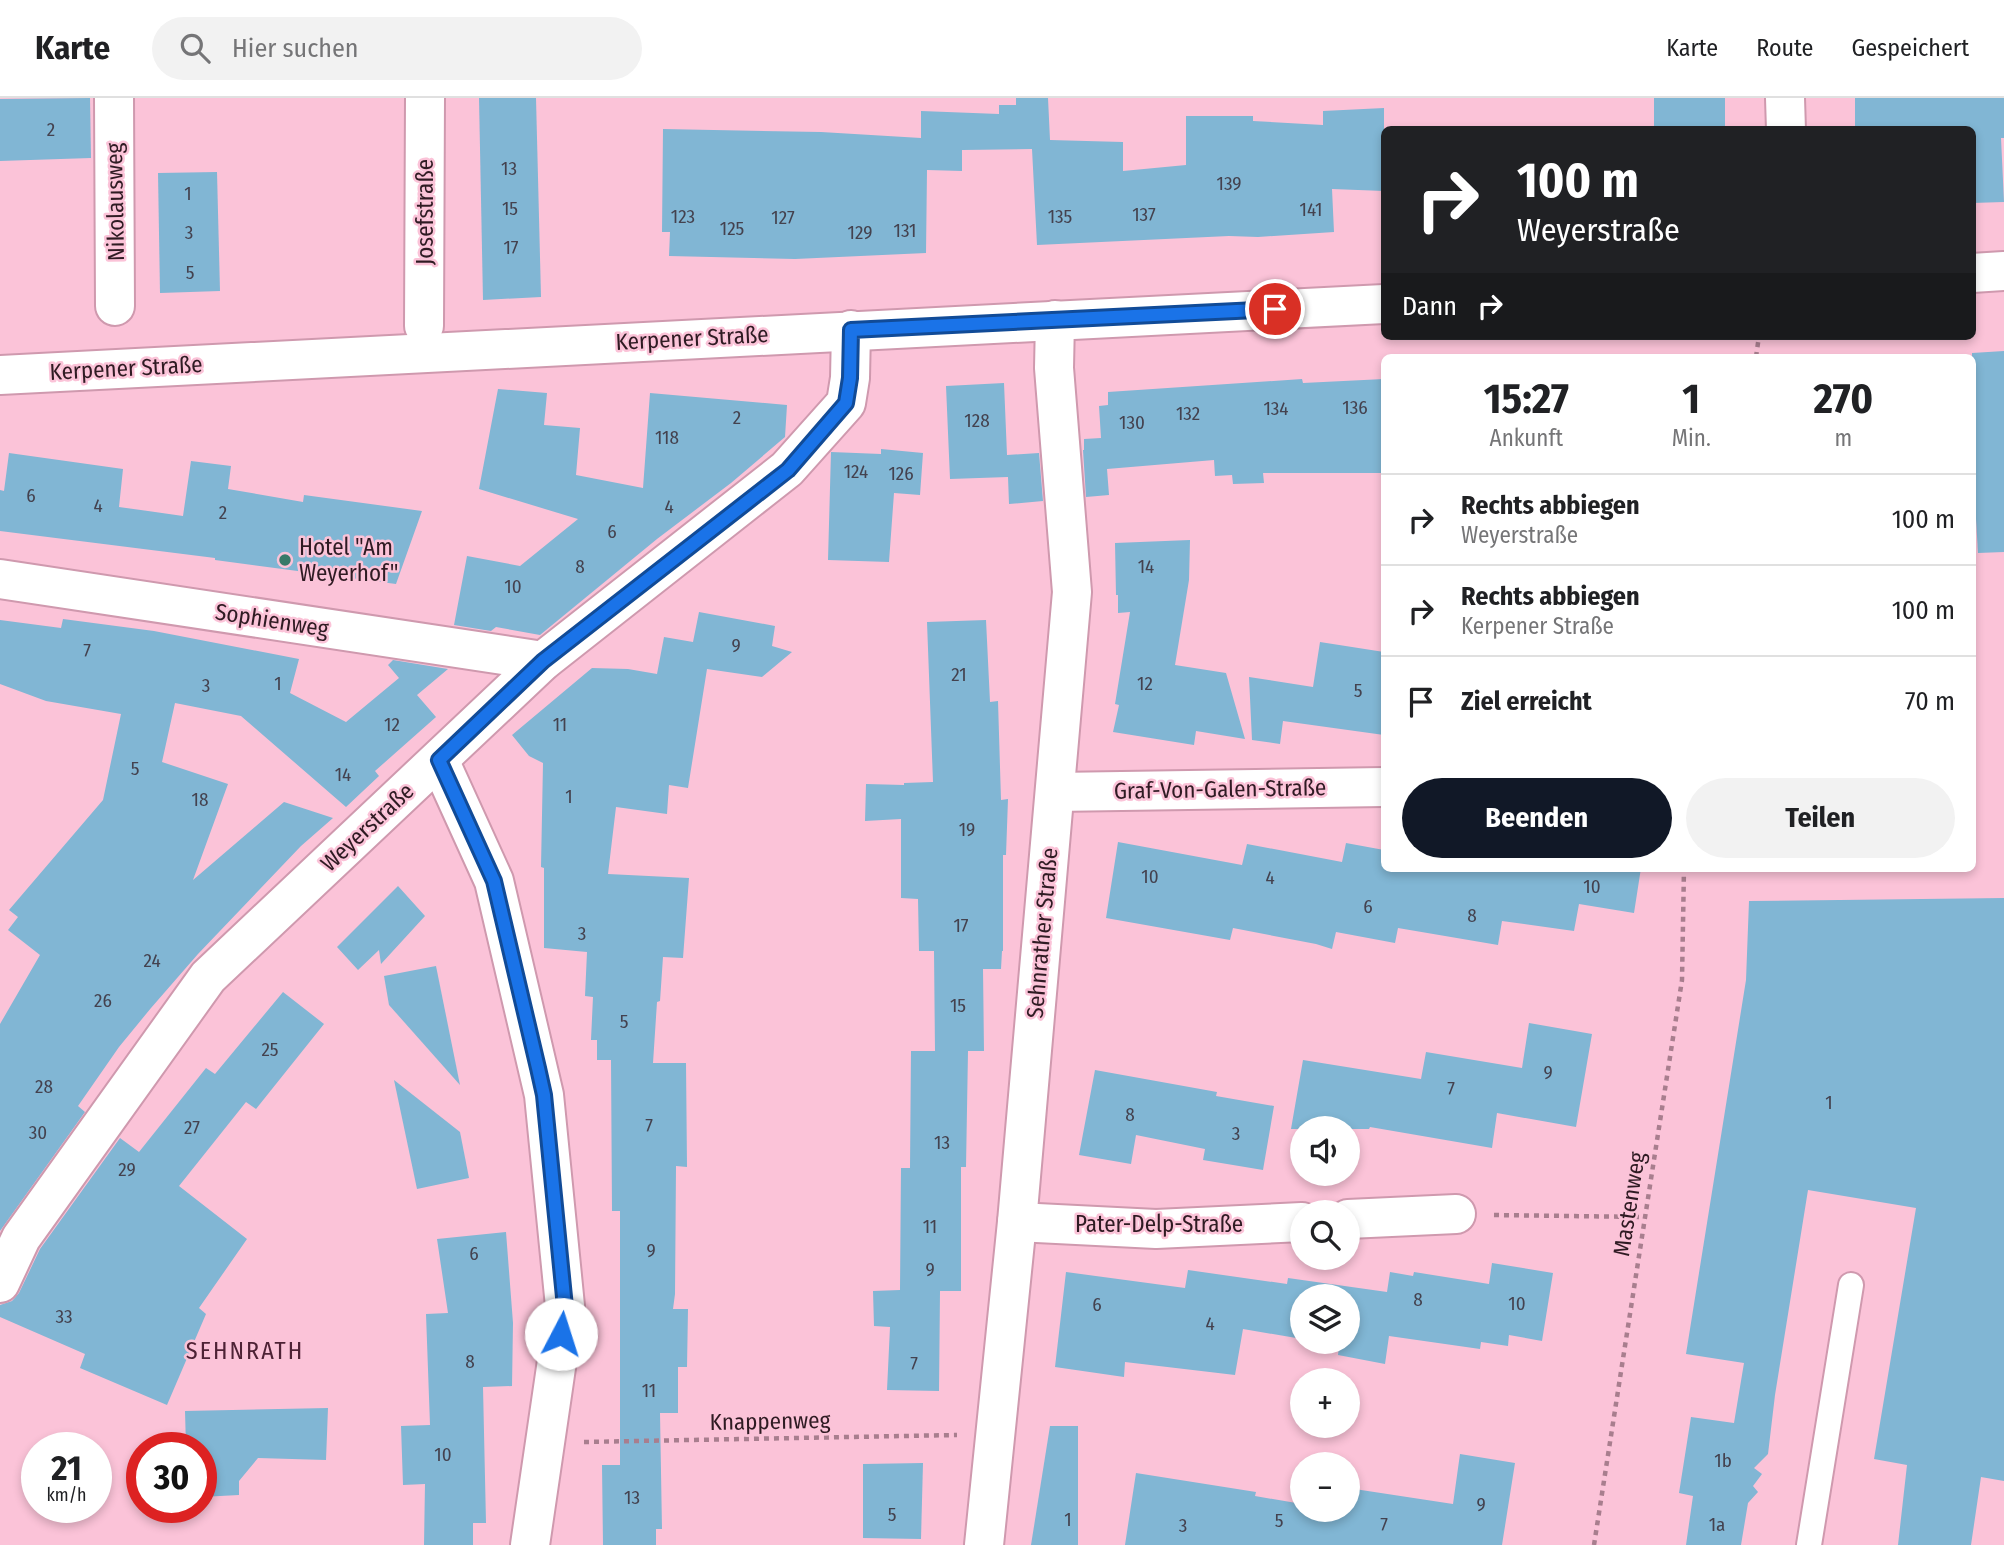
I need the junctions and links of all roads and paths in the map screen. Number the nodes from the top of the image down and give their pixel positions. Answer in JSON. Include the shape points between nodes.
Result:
{"nodes":[{"id":1,"x":114,"y":98,"type":"edge"},
{"id":2,"x":425,"y":98,"type":"edge"},
{"id":3,"x":1786,"y":98,"type":"edge"},
{"id":4,"x":1786,"y":126,"type":"edge"},
{"id":5,"x":2004,"y":271,"type":"edge"},
{"id":6,"x":1976,"y":273,"type":"edge"},
{"id":7,"x":1381,"y":304,"type":"edge"},
{"id":8,"x":116,"y":306,"type":"dead end"},
{"id":9,"x":1055,"y":320,"type":"junction"},
{"id":10,"x":424,"y":326,"type":"dead end"},
{"id":11,"x":851,"y":330,"type":"junction"},
{"id":12,"x":0,"y":375,"type":"edge"},
{"id":13,"x":0,"y":579,"type":"edge"},
{"id":14,"x":543,"y":661,"type":"junction"},
{"id":15,"x":439,"y":760,"type":"junction"},
{"id":16,"x":1381,"y":787,"type":"edge"},
{"id":17,"x":1055,"y":792,"type":"junction"},
{"id":18,"x":1684,"y":872,"type":"edge"},
{"id":19,"x":1456,"y":1214,"type":"joint"},
{"id":20,"x":1644,"y":1217,"type":"junction"},
{"id":21,"x":1360,"y":1218,"type":"edge"},
{"id":22,"x":1017,"y":1222,"type":"junction"},
{"id":23,"x":1290,"y":1223,"type":"edge"},
{"id":24,"x":0,"y":1283,"type":"edge"},
{"id":25,"x":1851,"y":1284,"type":"dead end"},
{"id":26,"x":995,"y":1434,"type":"junction"},
{"id":27,"x":545,"y":1442,"type":"junction"},
{"id":28,"x":530,"y":1545,"type":"edge"},
{"id":29,"x":984,"y":1545,"type":"edge"},
{"id":30,"x":1594,"y":1545,"type":"edge"},
{"id":31,"x":1809,"y":1545,"type":"edge"}],
"edges":[{"from":1,"to":8,"type":"street","name":"Nikolausweg"},
{"from":2,"to":10,"type":"street","name":"Josefstraße"},
{"from":3,"to":4,"type":"street"},
{"from":5,"to":6,"type":"street"},
{"from":7,"to":9,"type":"street","name":"Kerpener Straße"},
{"from":9,"to":11,"type":"street","name":"Kerpener Straße"},
{"from":9,"to":17,"type":"street","name":"Sehnrather Straße","via":[[1054,368],[1072,592]]},
{"from":11,"to":12,"type":"street","name":"Kerpener Straße"},
{"from":11,"to":14,"type":"street","name":"Weyerstraße","via":[[846,403],[788,470]]},
{"from":13,"to":14,"type":"street","name":"Sophienweg"},
{"from":14,"to":15,"type":"street","name":"Weyerstraße"},
{"from":15,"to":24,"type":"street","name":"Weyerstraße","via":[[208,977],[21,1238]]},
{"from":15,"to":27,"type":"street","via":[[494,881],[544,1095],[565,1307]]},
{"from":16,"to":17,"type":"street","name":"Graf-Von-Galen-Straße"},
{"from":17,"to":22,"type":"street","name":"Sehnrather Straße"},
{"from":18,"to":20,"type":"path","name":"Mastenweg","via":[[1682,980]]},
{"from":19,"to":20,"type":"path"},
{"from":19,"to":21,"type":"street"},
{"from":20,"to":30,"type":"path","name":"Mastenweg"},
{"from":22,"to":23,"type":"street","name":"Pater-Delp-Straße","via":[[1156,1229]]},
{"from":22,"to":26,"type":"street","name":"Sehnrather Straße"},
{"from":25,"to":31,"type":"lane"},
{"from":26,"to":27,"type":"path","name":"Knappenweg"},
{"from":26,"to":29,"type":"street","name":"Sehnrather Straße"},
{"from":27,"to":28,"type":"street"}]}
